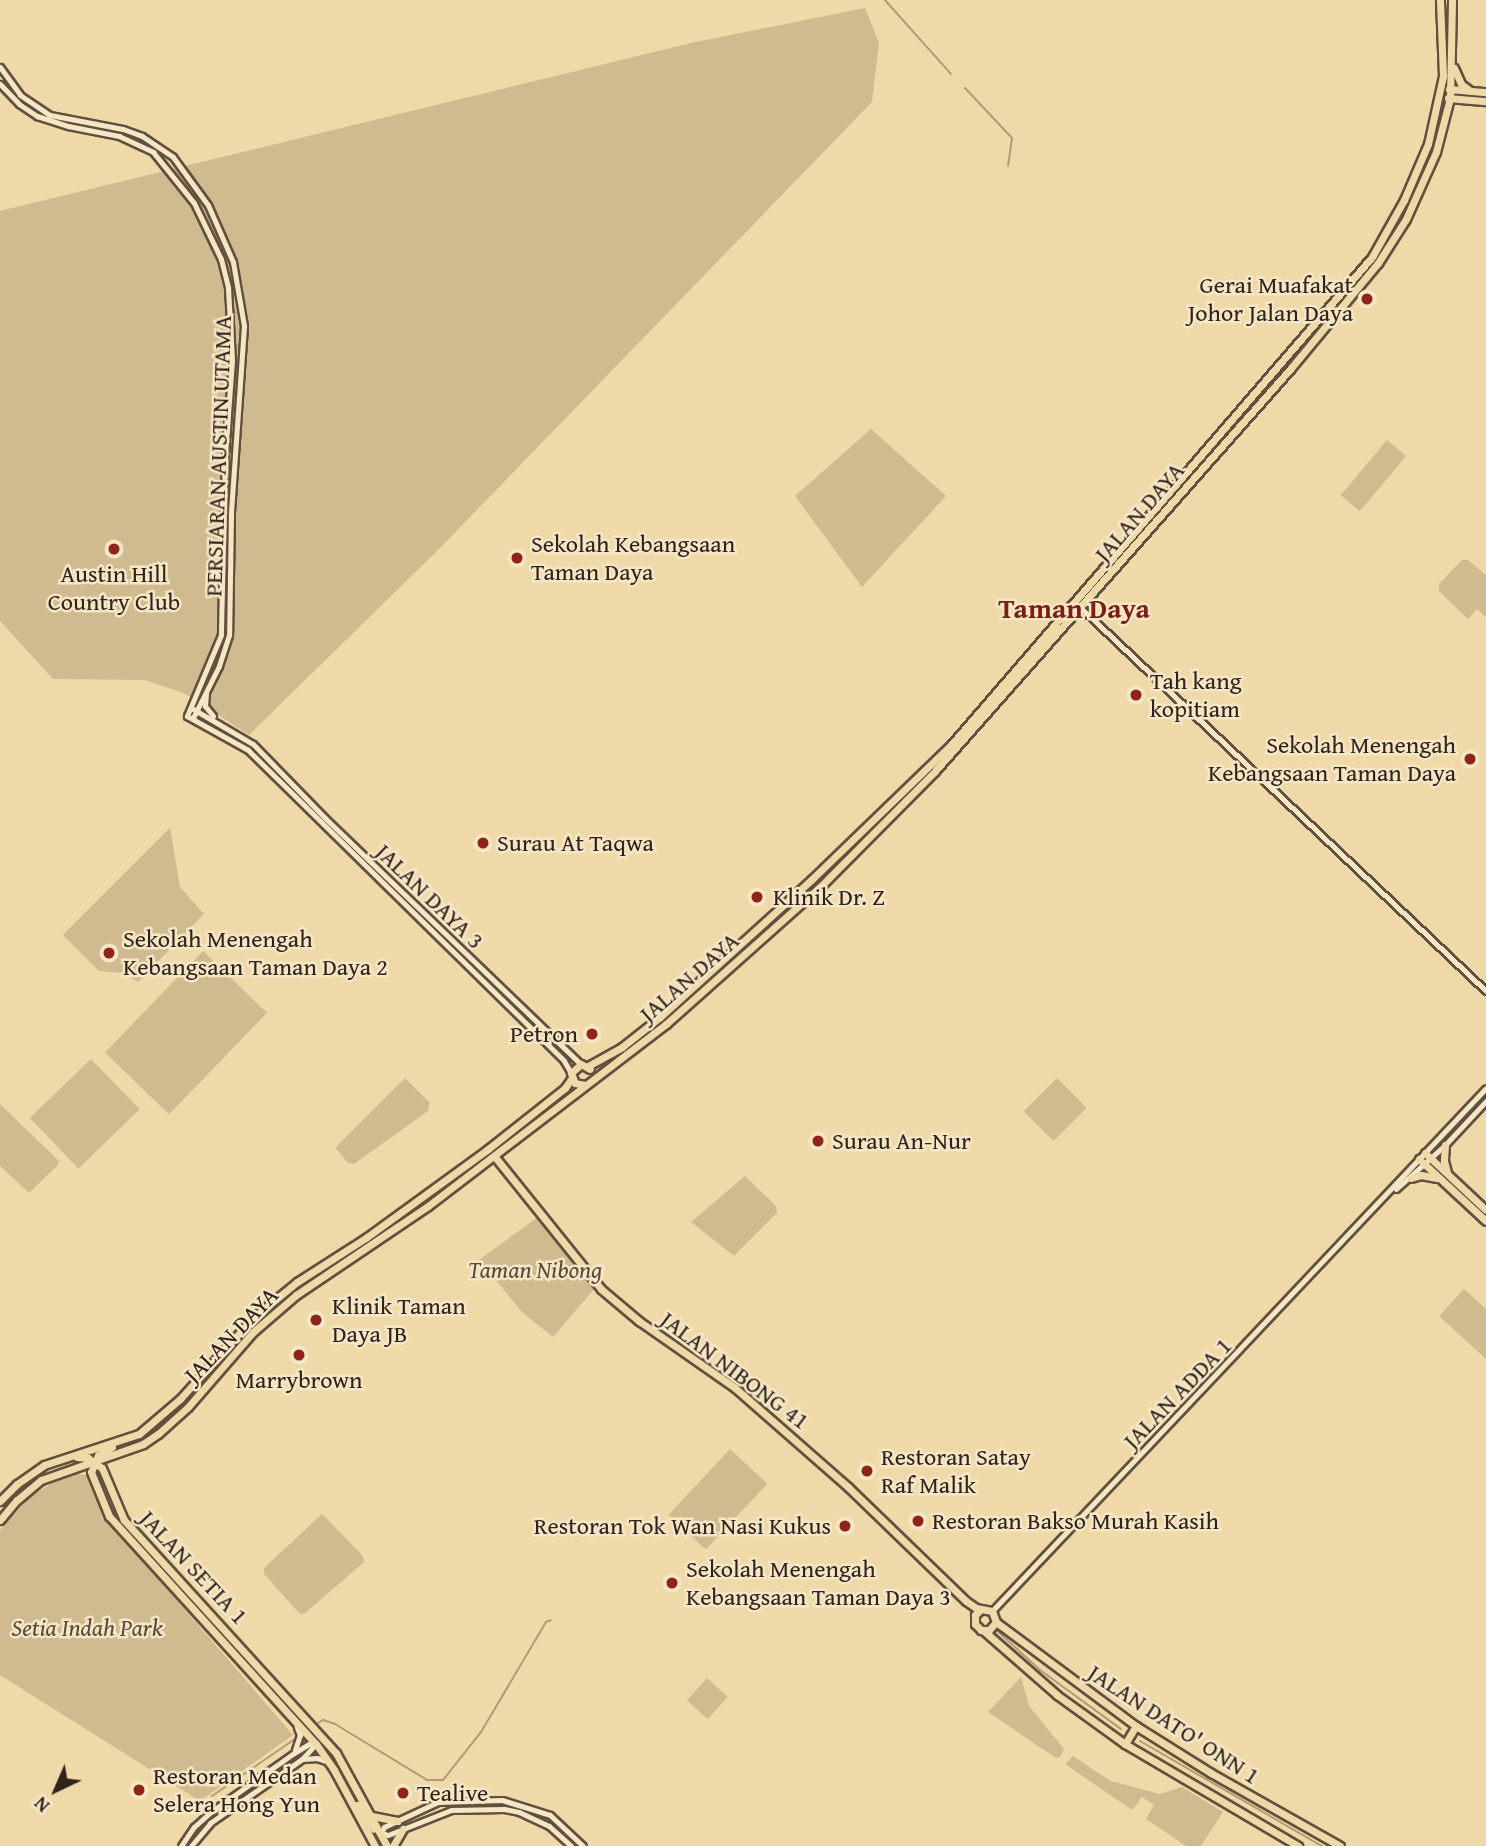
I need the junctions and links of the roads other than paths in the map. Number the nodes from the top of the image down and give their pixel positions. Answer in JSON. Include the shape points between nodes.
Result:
{"nodes":[{"id":1,"x":1440,"y":0,"type":"edge"},
{"id":2,"x":1452,"y":0,"type":"edge"},
{"id":3,"x":1452,"y":64,"type":"junction"},
{"id":4,"x":0,"y":67,"type":"edge"},
{"id":5,"x":0,"y":83,"type":"edge"},
{"id":6,"x":1451,"y":89,"type":"junction"},
{"id":7,"x":1470,"y":91,"type":"junction"},
{"id":8,"x":1486,"y":92,"type":"edge"},
{"id":9,"x":1441,"y":93,"type":"junction"},
{"id":10,"x":1450,"y":98,"type":"junction"},
{"id":11,"x":1486,"y":101,"type":"edge"},
{"id":12,"x":1078,"y":605,"type":"junction"},
{"id":13,"x":206,"y":691,"type":"junction"},
{"id":14,"x":193,"y":709,"type":"junction"},
{"id":15,"x":190,"y":717,"type":"joint"},
{"id":16,"x":219,"y":722,"type":"junction"},
{"id":17,"x":1486,"y":991,"type":"edge"},
{"id":18,"x":584,"y":1065,"type":"junction"},
{"id":19,"x":571,"y":1076,"type":"junction"},
{"id":20,"x":588,"y":1082,"type":"junction"},
{"id":21,"x":1486,"y":1088,"type":"edge"},
{"id":22,"x":1486,"y":1101,"type":"edge"},
{"id":23,"x":1445,"y":1145,"type":"junction"},
{"id":24,"x":495,"y":1157,"type":"junction"},
{"id":25,"x":1425,"y":1159,"type":"junction"},
{"id":26,"x":1449,"y":1175,"type":"junction"},
{"id":27,"x":1411,"y":1178,"type":"junction"},
{"id":28,"x":1440,"y":1179,"type":"junction"},
{"id":29,"x":1385,"y":1198,"type":"junction"},
{"id":30,"x":1486,"y":1210,"type":"edge"},
{"id":31,"x":1486,"y":1221,"type":"edge"},
{"id":32,"x":125,"y":1440,"type":"junction"},
{"id":33,"x":117,"y":1453,"type":"junction"},
{"id":34,"x":63,"y":1459,"type":"junction"},
{"id":35,"x":94,"y":1461,"type":"junction"},
{"id":36,"x":68,"y":1469,"type":"junction"},
{"id":37,"x":105,"y":1477,"type":"junction"},
{"id":38,"x":94,"y":1481,"type":"junction"},
{"id":39,"x":0,"y":1501,"type":"edge"},
{"id":40,"x":0,"y":1520,"type":"edge"},
{"id":41,"x":992,"y":1611,"type":"junction"},
{"id":42,"x":978,"y":1612,"type":"junction"},
{"id":43,"x":996,"y":1622,"type":"junction"},
{"id":44,"x":984,"y":1631,"type":"junction"},
{"id":45,"x":288,"y":1702,"type":"junction"},
{"id":46,"x":293,"y":1720,"type":"junction"},
{"id":47,"x":1136,"y":1726,"type":"junction"},
{"id":48,"x":316,"y":1744,"type":"junction"},
{"id":49,"x":1125,"y":1744,"type":"junction"},
{"id":50,"x":293,"y":1753,"type":"junction"},
{"id":51,"x":302,"y":1759,"type":"junction"},
{"id":52,"x":331,"y":1765,"type":"junction"},
{"id":53,"x":348,"y":1769,"type":"junction"},
{"id":54,"x":349,"y":1797,"type":"junction"},
{"id":55,"x":372,"y":1816,"type":"junction"},
{"id":56,"x":398,"y":1821,"type":"junction"},
{"id":57,"x":403,"y":1829,"type":"junction"},
{"id":58,"x":381,"y":1833,"type":"junction"},
{"id":59,"x":181,"y":1846,"type":"edge"},
{"id":60,"x":191,"y":1846,"type":"edge"},
{"id":61,"x":375,"y":1846,"type":"edge"},
{"id":62,"x":384,"y":1846,"type":"edge"},
{"id":63,"x":393,"y":1846,"type":"edge"},
{"id":64,"x":571,"y":1846,"type":"edge"},
{"id":65,"x":583,"y":1846,"type":"edge"},
{"id":66,"x":1298,"y":1846,"type":"edge"},
{"id":67,"x":1340,"y":1846,"type":"edge"}],
"edges":[{"from":1,"to":9,"type":"main road","name":"JALAN DAYA"},
{"from":2,"to":3,"type":"main road","name":"JALAN DAYA"},
{"from":3,"to":6,"type":"main road","name":"JALAN DAYA"},
{"from":3,"to":7,"type":"main road","via":[[1461,84]]},
{"from":4,"to":13,"type":"street","name":"PERSIARAN AUSTIN UTAMA","via":[[20,95],[50,115],[123,129],[173,157],[208,205],[233,262],[244,326],[231,514],[229,635]]},
{"from":5,"to":14,"type":"street","name":"PERSIARAN AUSTIN UTAMA","via":[[37,116],[119,135],[153,152],[194,203],[221,259],[228,288],[232,360],[225,455],[222,635]]},
{"from":6,"to":7,"type":"main road"},
{"from":6,"to":9,"type":"main road"},
{"from":6,"to":10,"type":"main road","name":"JALAN DAYA"},
{"from":7,"to":8,"type":"main road"},
{"from":9,"to":10,"type":"main road"},
{"from":9,"to":12,"type":"main road","name":"JALAN DAYA","via":[[1428,144],[1372,257]]},
{"from":10,"to":11,"type":"main road"},
{"from":10,"to":12,"type":"main road","name":"JALAN DAYA","via":[[1436,152],[1406,219],[1378,262],[1291,368]]},
{"from":12,"to":17,"type":"street"},
{"from":12,"to":18,"type":"main road","name":"JALAN DAYA","via":[[951,745],[812,879],[660,1017],[622,1047]]},
{"from":12,"to":20,"type":"main road","name":"JALAN DAYA","via":[[968,736],[820,887],[666,1024]]},
{"from":13,"to":14,"type":"street","name":"PERSIARAN AUSTIN UTAMA"},
{"from":13,"to":16,"type":"street","via":[[205,706]]},
{"from":14,"to":15,"type":"street","name":"PERSIARAN AUSTIN UTAMA"},
{"from":14,"to":16,"type":"street","name":"JALAN DAYA 3"},
{"from":15,"to":19,"type":"street","name":"JALAN DAYA 3","via":[[254,755],[564,1061]]},
{"from":16,"to":18,"type":"street","name":"JALAN DAYA 3","via":[[259,750]]},
{"from":18,"to":19,"type":"main road","via":[[574,1066]]},
{"from":18,"to":20,"type":"main road","via":[[592,1072]]},
{"from":19,"to":20,"type":"main road","via":[[578,1085]]},
{"from":19,"to":32,"type":"main road","name":"JALAN DAYA","via":[[565,1088],[488,1149],[297,1282],[253,1318],[180,1399],[139,1434]]},
{"from":20,"to":24,"type":"main road","name":"JALAN DAYA"},
{"from":21,"to":25,"type":"street","name":"JALAN ADDA 1"},
{"from":22,"to":23,"type":"street","name":"JALAN ADDA 1"},
{"from":23,"to":25,"type":"street","name":"JALAN ADDA 1"},
{"from":23,"to":26,"type":"main road"},
{"from":24,"to":33,"type":"main road","name":"JALAN DAYA","via":[[296,1295],[253,1332],[159,1434]]},
{"from":24,"to":42,"type":"main road","name":"JALAN NIBONG 41","via":[[601,1289],[787,1431]]},
{"from":25,"to":26,"type":"main road"},
{"from":25,"to":27,"type":"street","name":"JALAN ADDA 1"},
{"from":25,"to":28,"type":"main road"},
{"from":25,"to":29,"type":"street","name":"JALAN ADDA 1"},
{"from":26,"to":30,"type":"main road"},
{"from":27,"to":28,"type":"main road"},
{"from":27,"to":29,"type":"street","name":"JALAN ADDA 1"},
{"from":28,"to":31,"type":"main road"},
{"from":29,"to":41,"type":"street","name":"JALAN ADDA 1"},
{"from":32,"to":34,"type":"main road","name":"JALAN DAYA"},
{"from":32,"to":35,"type":"main road"},
{"from":33,"to":35,"type":"main road","name":"JALAN DAYA"},
{"from":33,"to":37,"type":"main road","via":[[107,1465]]},
{"from":34,"to":35,"type":"main road"},
{"from":34,"to":39,"type":"main road","name":"JALAN DAYA","via":[[37,1469]]},
{"from":35,"to":36,"type":"main road","name":"JALAN DAYA"},
{"from":35,"to":37,"type":"main road","name":"JALAN SETIA 1"},
{"from":35,"to":38,"type":"main road","name":"JALAN SETIA 1"},
{"from":36,"to":38,"type":"main road","via":[[86,1470]]},
{"from":36,"to":40,"type":"main road","name":"JALAN DAYA","via":[[27,1490]]},
{"from":37,"to":45,"type":"main road","name":"JALAN SETIA 1","via":[[124,1520]]},
{"from":38,"to":46,"type":"main road","name":"JALAN SETIA 1","via":[[116,1526]]},
{"from":41,"to":42,"type":"main road"},
{"from":41,"to":43,"type":"main road"},
{"from":42,"to":44,"type":"main road","via":[[976,1626]]},
{"from":43,"to":44,"type":"main road"},
{"from":43,"to":47,"type":"main road","name":"JALAN DATO' ONN 1"},
{"from":44,"to":49,"type":"main road","name":"JALAN DATO' ONN 1","via":[[1057,1695]]},
{"from":45,"to":48,"type":"main road","via":[[314,1733]]},
{"from":45,"to":53,"type":"main road","name":"JALAN SETIA 1"},
{"from":46,"to":48,"type":"main road","name":"JALAN SETIA 1"},
{"from":46,"to":50,"type":"street","via":[[300,1735]]},
{"from":47,"to":49,"type":"main road"},
{"from":47,"to":67,"type":"main road","name":"JALAN DATO' ONN 1"},
{"from":48,"to":50,"type":"street"},
{"from":48,"to":51,"type":"street"},
{"from":48,"to":52,"type":"main road","name":"JALAN SETIA 1"},
{"from":48,"to":53,"type":"main road","via":[[326,1747]]},
{"from":49,"to":66,"type":"main road","name":"JALAN DATO' ONN 1"},
{"from":50,"to":59,"type":"street","via":[[203,1818]]},
{"from":51,"to":52,"type":"street","via":[[323,1759]]},
{"from":51,"to":60,"type":"street","via":[[210,1823]]},
{"from":52,"to":54,"type":"main road","name":"JALAN SETIA 1"},
{"from":53,"to":55,"type":"main road","name":"JALAN SETIA 1"},
{"from":54,"to":58,"type":"main road"},
{"from":54,"to":61,"type":"main road","name":"JALAN SETIA 1"},
{"from":55,"to":56,"type":"main road"},
{"from":55,"to":58,"type":"main road","name":"JALAN SETIA 1"},
{"from":56,"to":58,"type":"street"},
{"from":56,"to":65,"type":"street","via":[[438,1802],[502,1800],[550,1815]]},
{"from":57,"to":58,"type":"street"},
{"from":57,"to":63,"type":"main road"},
{"from":57,"to":64,"type":"street","via":[[451,1810],[504,1809],[548,1826]]},
{"from":58,"to":62,"type":"main road"}]}
